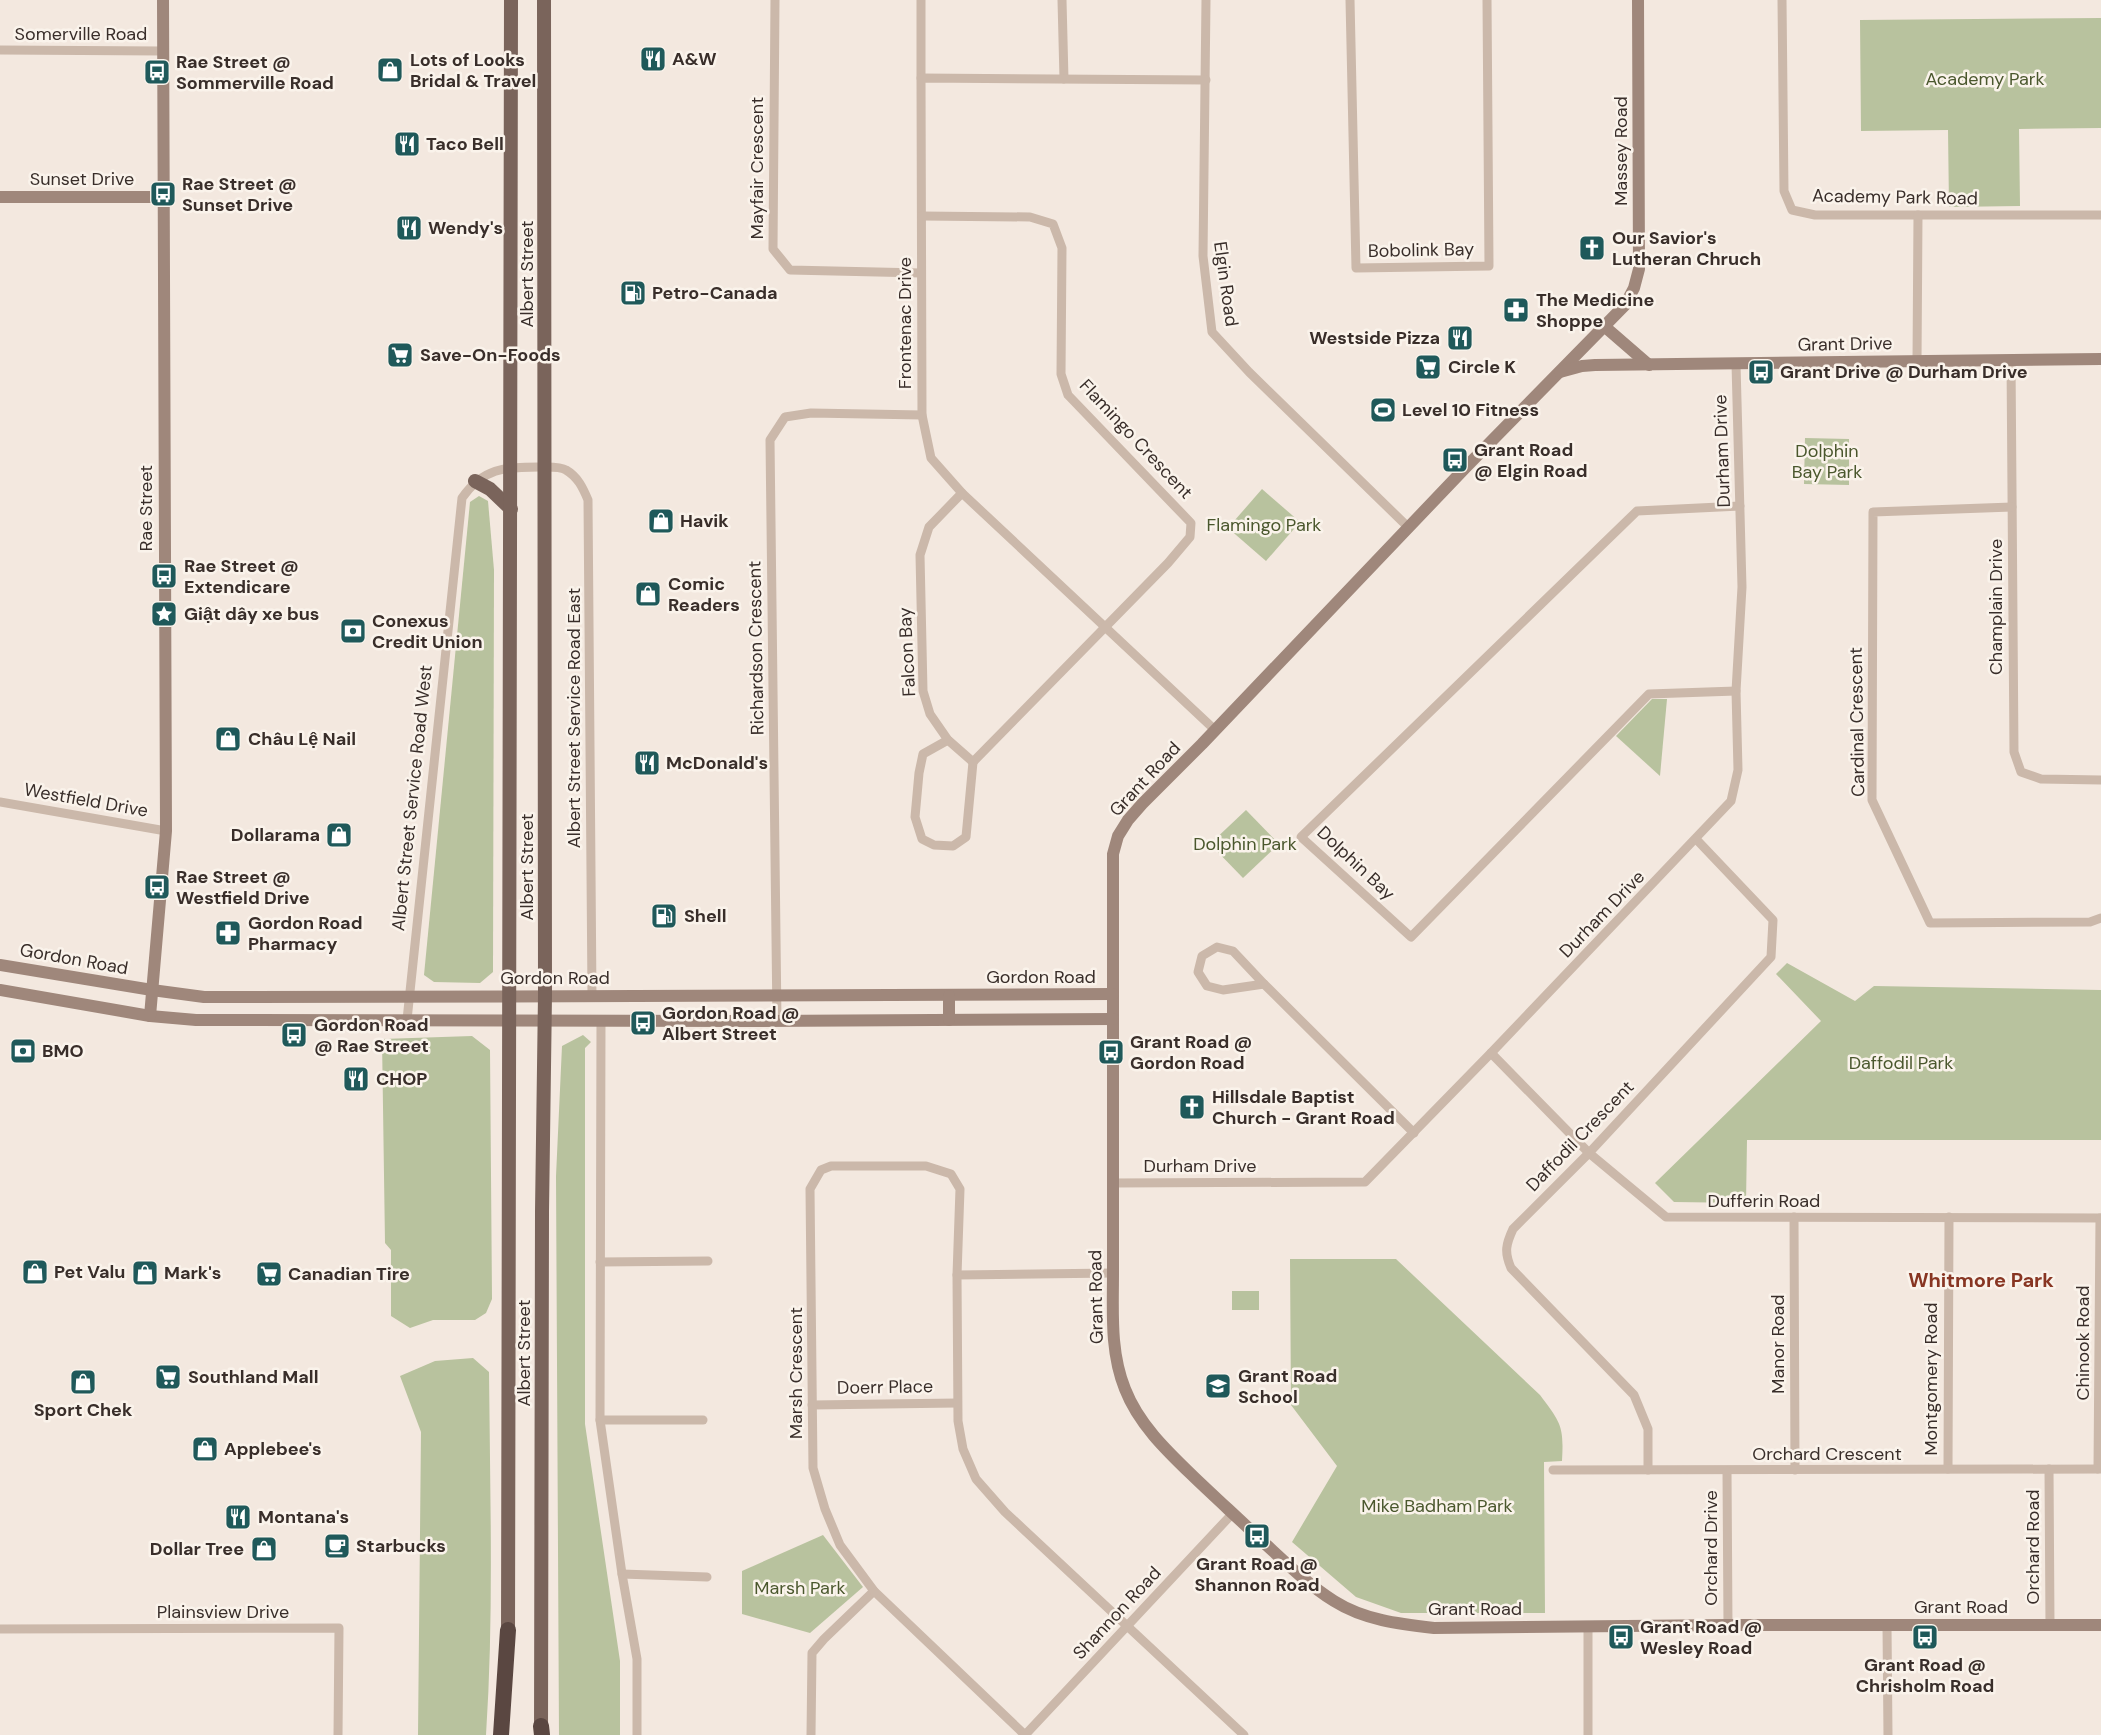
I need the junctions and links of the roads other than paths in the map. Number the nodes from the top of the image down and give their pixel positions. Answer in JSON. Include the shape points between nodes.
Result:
{"nodes":[{"id":1,"x":163,"y":0,"type":"edge"},
{"id":2,"x":511,"y":0,"type":"edge"},
{"id":3,"x":544,"y":0,"type":"edge"},
{"id":4,"x":775,"y":0,"type":"edge"},
{"id":5,"x":921,"y":0,"type":"edge"},
{"id":6,"x":1062,"y":0,"type":"edge"},
{"id":7,"x":1206,"y":0,"type":"edge"},
{"id":8,"x":1350,"y":0,"type":"edge"},
{"id":9,"x":1487,"y":0,"type":"edge"},
{"id":10,"x":1638,"y":0,"type":"edge"},
{"id":11,"x":1782,"y":0,"type":"edge"},
{"id":12,"x":0,"y":50,"type":"edge"},
{"id":13,"x":162,"y":51,"type":"junction"},
{"id":14,"x":921,"y":78,"type":"junction"},
{"id":15,"x":1064,"y":79,"type":"junction"},
{"id":16,"x":1206,"y":80,"type":"junction"},
{"id":17,"x":0,"y":197,"type":"edge"},
{"id":18,"x":164,"y":197,"type":"junction"},
{"id":19,"x":2101,"y":214,"type":"edge"},
{"id":20,"x":1918,"y":215,"type":"junction"},
{"id":21,"x":922,"y":216,"type":"junction"},
{"id":22,"x":921,"y":273,"type":"junction"},
{"id":23,"x":1604,"y":326,"type":"junction"},
{"id":24,"x":2101,"y":359,"type":"edge"},
{"id":25,"x":2011,"y":360,"type":"junction"},
{"id":26,"x":1917,"y":361,"type":"junction"},
{"id":27,"x":1736,"y":364,"type":"junction"},
{"id":28,"x":1648,"y":365,"type":"junction"},
{"id":29,"x":1558,"y":373,"type":"junction"},
{"id":30,"x":922,"y":415,"type":"junction"},
{"id":31,"x":511,"y":467,"type":"junction"},
{"id":32,"x":545,"y":467,"type":"junction"},
{"id":33,"x":475,"y":481,"type":"junction"},
{"id":34,"x":962,"y":493,"type":"junction"},
{"id":35,"x":1740,"y":506,"type":"junction"},
{"id":36,"x":2012,"y":507,"type":"junction"},
{"id":37,"x":511,"y":509,"type":"junction"},
{"id":38,"x":1409,"y":528,"type":"junction"},
{"id":39,"x":1105,"y":628,"type":"junction"},
{"id":40,"x":1736,"y":691,"type":"junction"},
{"id":41,"x":1215,"y":730,"type":"junction"},
{"id":42,"x":948,"y":740,"type":"junction"},
{"id":43,"x":973,"y":762,"type":"junction"},
{"id":44,"x":2101,"y":780,"type":"edge"},
{"id":45,"x":0,"y":802,"type":"edge"},
{"id":46,"x":166,"y":831,"type":"junction"},
{"id":47,"x":1696,"y":839,"type":"junction"},
{"id":48,"x":2101,"y":918,"type":"edge"},
{"id":49,"x":0,"y":965,"type":"edge"},
{"id":50,"x":1264,"y":984,"type":"junction"},
{"id":51,"x":0,"y":990,"type":"edge"},
{"id":52,"x":152,"y":990,"type":"junction"},
{"id":53,"x":1113,"y":994,"type":"junction"},
{"id":54,"x":510,"y":995,"type":"junction"},
{"id":55,"x":545,"y":995,"type":"junction"},
{"id":56,"x":409,"y":996,"type":"junction"},
{"id":57,"x":592,"y":996,"type":"junction"},
{"id":58,"x":949,"y":996,"type":"junction"},
{"id":59,"x":777,"y":997,"type":"junction"},
{"id":60,"x":150,"y":1016,"type":"junction"},
{"id":61,"x":407,"y":1020,"type":"junction"},
{"id":62,"x":510,"y":1020,"type":"junction"},
{"id":63,"x":544,"y":1020,"type":"junction"},
{"id":64,"x":601,"y":1020,"type":"junction"},
{"id":65,"x":949,"y":1020,"type":"junction"},
{"id":66,"x":1113,"y":1020,"type":"junction"},
{"id":67,"x":777,"y":1021,"type":"junction"},
{"id":68,"x":1491,"y":1053,"type":"junction"},
{"id":69,"x":1414,"y":1133,"type":"junction"},
{"id":70,"x":1589,"y":1153,"type":"junction"},
{"id":71,"x":1114,"y":1183,"type":"junction"},
{"id":72,"x":1794,"y":1217,"type":"junction"},
{"id":73,"x":1949,"y":1217,"type":"junction"},
{"id":74,"x":2101,"y":1218,"type":"edge"},
{"id":75,"x":708,"y":1261,"type":"dead end"},
{"id":76,"x":600,"y":1262,"type":"junction"},
{"id":77,"x":1113,"y":1273,"type":"junction"},
{"id":78,"x":957,"y":1275,"type":"junction"},
{"id":79,"x":957,"y":1403,"type":"junction"},
{"id":80,"x":812,"y":1405,"type":"junction"},
{"id":81,"x":600,"y":1420,"type":"junction"},
{"id":82,"x":703,"y":1420,"type":"dead end"},
{"id":83,"x":1948,"y":1469,"type":"junction"},
{"id":84,"x":2049,"y":1469,"type":"junction"},
{"id":85,"x":2100,"y":1469,"type":"edge"},
{"id":86,"x":1553,"y":1470,"type":"dead end"},
{"id":87,"x":1648,"y":1470,"type":"junction"},
{"id":88,"x":1795,"y":1470,"type":"junction"},
{"id":89,"x":1727,"y":1471,"type":"junction"},
{"id":90,"x":1232,"y":1514,"type":"junction"},
{"id":91,"x":622,"y":1574,"type":"junction"},
{"id":92,"x":707,"y":1576,"type":"dead end"},
{"id":93,"x":874,"y":1591,"type":"junction"},
{"id":94,"x":1728,"y":1625,"type":"junction"},
{"id":95,"x":2050,"y":1625,"type":"junction"},
{"id":96,"x":2101,"y":1625,"type":"edge"},
{"id":97,"x":1128,"y":1626,"type":"junction"},
{"id":98,"x":1887,"y":1626,"type":"junction"},
{"id":99,"x":1588,"y":1627,"type":"junction"},
{"id":100,"x":0,"y":1629,"type":"edge"},
{"id":101,"x":508,"y":1630,"type":"junction"},
{"id":102,"x":541,"y":1732,"type":"edge"},
{"id":103,"x":1237,"y":1733,"type":"edge"},
{"id":104,"x":338,"y":1735,"type":"edge"},
{"id":105,"x":501,"y":1735,"type":"edge"},
{"id":106,"x":508,"y":1735,"type":"edge"},
{"id":107,"x":637,"y":1735,"type":"edge"},
{"id":108,"x":811,"y":1735,"type":"edge"},
{"id":109,"x":1025,"y":1735,"type":"edge"},
{"id":110,"x":1588,"y":1735,"type":"edge"},
{"id":111,"x":1888,"y":1735,"type":"edge"}],
"edges":[{"from":1,"to":13,"type":"street","name":"Rae Street"},
{"from":2,"to":31,"type":"main road","name":"Albert Street"},
{"from":3,"to":32,"type":"main road","name":"Albert Street"},
{"from":4,"to":22,"type":"street","name":"Mayfair Crescent","via":[[773,249],[790,270]]},
{"from":5,"to":14,"type":"street","name":"Frontenac Drive"},
{"from":6,"to":15,"type":"street"},
{"from":7,"to":16,"type":"street","name":"Elgin Road"},
{"from":8,"to":9,"type":"street","name":"Bobolink Bay","via":[[1356,268],[1489,266]]},
{"from":10,"to":23,"type":"street","name":"Massey Road","via":[[1640,269],[1625,305]]},
{"from":11,"to":20,"type":"street","name":"Academy Park Road","via":[[1784,190],[1792,210],[1815,215]]},
{"from":12,"to":13,"type":"street","name":"Somerville Road"},
{"from":13,"to":18,"type":"street","name":"Rae Street"},
{"from":14,"to":15,"type":"street"},
{"from":14,"to":21,"type":"street","name":"Frontenac Drive"},
{"from":15,"to":16,"type":"street"},
{"from":16,"to":38,"type":"street","name":"Elgin Road","via":[[1203,256],[1212,332]]},
{"from":17,"to":18,"type":"street","name":"Sunset Drive"},
{"from":18,"to":46,"type":"street","name":"Rae Street"},
{"from":19,"to":20,"type":"street","name":"Academy Park Road"},
{"from":20,"to":26,"type":"street"},
{"from":21,"to":22,"type":"street","name":"Frontenac Drive"},
{"from":21,"to":39,"type":"street","name":"Flamingo Crescent","via":[[1030,217],[1053,224],[1062,248],[1061,374],[1068,395],[1191,524],[1190,537]]},
{"from":22,"to":30,"type":"street","name":"Frontenac Drive"},
{"from":23,"to":28,"type":"street"},
{"from":23,"to":29,"type":"street","name":"Grant Road"},
{"from":24,"to":25,"type":"street","name":"Grant Drive"},
{"from":25,"to":26,"type":"street","name":"Grant Drive"},
{"from":25,"to":36,"type":"street","name":"Champlain Drive"},
{"from":26,"to":27,"type":"street","name":"Grant Drive"},
{"from":27,"to":28,"type":"street","name":"Grant Drive"},
{"from":27,"to":35,"type":"street","name":"Durham Drive"},
{"from":28,"to":29,"type":"street","name":"Grant Drive","via":[[1582,366]]},
{"from":29,"to":38,"type":"street","name":"Grant Road"},
{"from":30,"to":34,"type":"street","name":"Frontenac Drive","via":[[931,458]]},
{"from":30,"to":59,"type":"street","name":"Richardson Crescent","via":[[811,413],[785,417],[770,440]]},
{"from":31,"to":32,"type":"street","name":"Albert Street Service Road East"},
{"from":31,"to":33,"type":"street","via":[[487,473]]},
{"from":31,"to":37,"type":"main road","name":"Albert Street"},
{"from":32,"to":55,"type":"main road","name":"Albert Street"},
{"from":32,"to":57,"type":"street","name":"Albert Street Service Road East","via":[[565,469],[580,483],[588,500]]},
{"from":33,"to":37,"type":"main road"},
{"from":33,"to":56,"type":"street","name":"Albert Street Service Road West","via":[[462,498]]},
{"from":34,"to":39,"type":"street","name":"Frontenac Drive"},
{"from":34,"to":42,"type":"street","name":"Falcon Bay","via":[[929,527],[920,555],[923,691],[930,714]]},
{"from":35,"to":40,"type":"street","name":"Durham Drive","via":[[1742,587]]},
{"from":35,"to":40,"type":"street","name":"Dolphin Bay","via":[[1636,511],[1301,837],[1412,937],[1649,694]]},
{"from":36,"to":44,"type":"street","name":"Champlain Drive","via":[[2014,752],[2021,772],[2031,776]]},
{"from":36,"to":48,"type":"street","name":"Cardinal Crescent","via":[[1873,512],[1872,800],[1930,923],[2090,922]]},
{"from":37,"to":54,"type":"main road","name":"Albert Street"},
{"from":38,"to":41,"type":"street","name":"Grant Road"},
{"from":39,"to":41,"type":"street","name":"Frontenac Drive"},
{"from":39,"to":43,"type":"street"},
{"from":40,"to":47,"type":"street","name":"Durham Drive","via":[[1737,770],[1731,801]]},
{"from":41,"to":53,"type":"street","name":"Grant Road","via":[[1142,804],[1118,836],[1113,854]]},
{"from":42,"to":43,"type":"street","name":"Falcon Bay"},
{"from":42,"to":43,"type":"street","via":[[924,754],[919,773],[915,817],[922,839],[934,845],[953,846],[966,837]]},
{"from":45,"to":46,"type":"street","name":"Westfield Drive"},
{"from":46,"to":52,"type":"street","name":"Rae Street"},
{"from":47,"to":68,"type":"street","name":"Durham Drive"},
{"from":47,"to":70,"type":"street","name":"Daffodil Crescent","via":[[1773,920],[1771,957]]},
{"from":49,"to":52,"type":"street","name":"Gordon Road"},
{"from":50,"to":50,"type":"street","via":[[1233,951],[1216,947],[1202,956],[1198,972],[1207,986],[1223,990]]},
{"from":50,"to":69,"type":"street"},
{"from":51,"to":60,"type":"street"},
{"from":52,"to":56,"type":"street","name":"Gordon Road","via":[[204,997]]},
{"from":52,"to":60,"type":"street","name":"Rae Street"},
{"from":53,"to":58,"type":"street","name":"Gordon Road"},
{"from":53,"to":66,"type":"street","name":"Grant Road"},
{"from":54,"to":55,"type":"street","name":"Gordon Road"},
{"from":54,"to":56,"type":"street","name":"Gordon Road"},
{"from":54,"to":62,"type":"main road","name":"Albert Street"},
{"from":55,"to":57,"type":"street","name":"Gordon Road"},
{"from":55,"to":63,"type":"main road","name":"Albert Street"},
{"from":56,"to":61,"type":"street","name":"Albert Street Service Road West"},
{"from":57,"to":59,"type":"street","name":"Gordon Road"},
{"from":58,"to":59,"type":"street","name":"Gordon Road"},
{"from":58,"to":65,"type":"street"},
{"from":59,"to":67,"type":"street","name":"Richardson Crescent"},
{"from":60,"to":61,"type":"street","via":[[196,1020]]},
{"from":61,"to":62,"type":"street"},
{"from":62,"to":63,"type":"street"},
{"from":62,"to":101,"type":"main road","name":"Albert Street"},
{"from":63,"to":64,"type":"street"},
{"from":63,"to":102,"type":"main road","name":"Albert Street"},
{"from":64,"to":67,"type":"street"},
{"from":64,"to":76,"type":"street"},
{"from":65,"to":66,"type":"street"},
{"from":65,"to":67,"type":"street"},
{"from":66,"to":71,"type":"street","name":"Grant Road"},
{"from":68,"to":69,"type":"street","name":"Durham Drive"},
{"from":68,"to":70,"type":"street","name":"Dufferin Road"},
{"from":69,"to":71,"type":"street","name":"Durham Drive","via":[[1365,1182]]},
{"from":70,"to":72,"type":"street","name":"Dufferin Road","via":[[1666,1217]]},
{"from":70,"to":87,"type":"street","name":"Daffodil Crescent","via":[[1513,1229],[1505,1256],[1511,1268],[1634,1395],[1648,1429]]},
{"from":71,"to":77,"type":"street","name":"Grant Road"},
{"from":72,"to":73,"type":"street","name":"Dufferin Road"},
{"from":72,"to":88,"type":"street","name":"Manor Road"},
{"from":73,"to":74,"type":"street","name":"Dufferin Road"},
{"from":73,"to":83,"type":"street","name":"Montgomery Road"},
{"from":74,"to":85,"type":"street","name":"Chinook Road"},
{"from":75,"to":76,"type":"street"},
{"from":76,"to":81,"type":"street"},
{"from":77,"to":78,"type":"street"},
{"from":77,"to":90,"type":"street","name":"Grant Road","via":[[1114,1337],[1125,1391],[1165,1449]]},
{"from":78,"to":79,"type":"street","name":"Marsh Crescent"},
{"from":78,"to":80,"type":"street","name":"Marsh Crescent","via":[[960,1189],[951,1174],[926,1166],[831,1166],[821,1170],[810,1189]]},
{"from":79,"to":80,"type":"street","name":"Doerr Place"},
{"from":79,"to":97,"type":"street","name":"Marsh Crescent","via":[[963,1449],[976,1479],[1005,1512]]},
{"from":80,"to":93,"type":"street","name":"Marsh Crescent","via":[[813,1468],[825,1509],[840,1545]]},
{"from":81,"to":82,"type":"street"},
{"from":81,"to":91,"type":"street"},
{"from":83,"to":84,"type":"street","name":"Orchard Crescent"},
{"from":83,"to":88,"type":"street","name":"Orchard Crescent"},
{"from":84,"to":85,"type":"street","name":"Orchard Crescent"},
{"from":84,"to":95,"type":"street","name":"Orchard Road"},
{"from":86,"to":87,"type":"street","name":"Orchard Crescent"},
{"from":87,"to":89,"type":"street","name":"Orchard Crescent"},
{"from":88,"to":89,"type":"street","name":"Orchard Crescent"},
{"from":89,"to":94,"type":"street","name":"Orchard Drive"},
{"from":90,"to":97,"type":"street","name":"Shannon Road"},
{"from":90,"to":99,"type":"street","name":"Grant Road","via":[[1305,1580],[1335,1602],[1364,1615],[1396,1624],[1434,1628]]},
{"from":91,"to":92,"type":"street"},
{"from":91,"to":107,"type":"street","via":[[637,1659]]},
{"from":93,"to":108,"type":"street","via":[[812,1653]]},
{"from":93,"to":109,"type":"street","name":"Marsh Crescent"},
{"from":94,"to":98,"type":"street","name":"Grant Road"},
{"from":94,"to":99,"type":"street","name":"Grant Road"},
{"from":95,"to":96,"type":"street","name":"Grant Road"},
{"from":95,"to":98,"type":"street","name":"Grant Road"},
{"from":97,"to":103,"type":"street","name":"Marsh Crescent"},
{"from":97,"to":109,"type":"street","name":"Shannon Road"},
{"from":98,"to":111,"type":"street"},
{"from":99,"to":110,"type":"street"},
{"from":100,"to":104,"type":"street","name":"Plainsview Drive","via":[[339,1628]]},
{"from":101,"to":105,"type":"highway"},
{"from":101,"to":106,"type":"main road","name":"Albert Street"}]}
